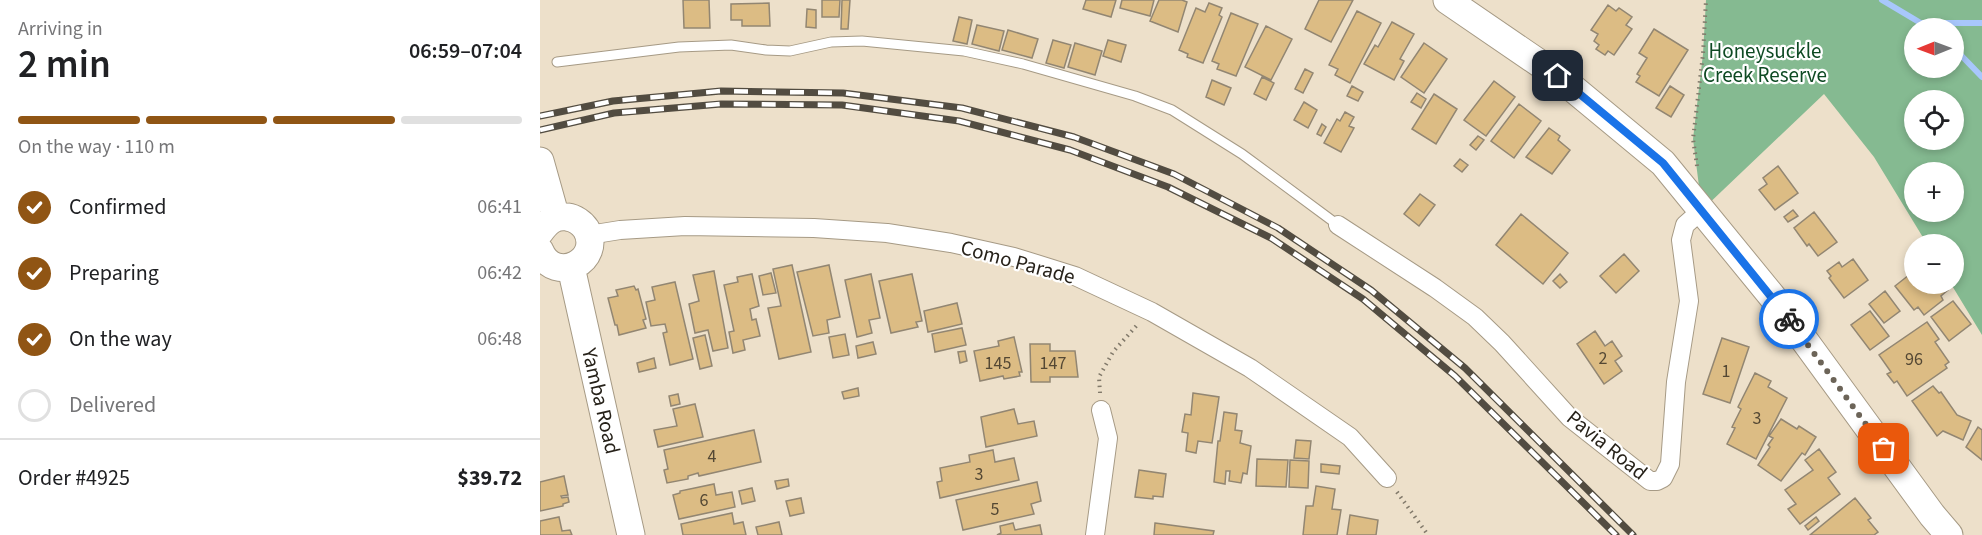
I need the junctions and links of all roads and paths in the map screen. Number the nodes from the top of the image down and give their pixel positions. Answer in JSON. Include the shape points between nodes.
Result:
{"nodes":[{"id":1,"x":1447,"y":0,"type":"edge"},
{"id":2,"x":1706,"y":0,"type":"edge"},
{"id":3,"x":557,"y":62,"type":"dead end"},
{"id":4,"x":541,"y":164,"type":"edge"},
{"id":5,"x":1697,"y":169,"type":"dead end"},
{"id":6,"x":1702,"y":210,"type":"junction"},
{"id":7,"x":548,"y":225,"type":"edge"},
{"id":8,"x":1338,"y":225,"type":"joint"},
{"id":9,"x":589,"y":235,"type":"junction"},
{"id":10,"x":540,"y":252,"type":"edge"},
{"id":11,"x":571,"y":267,"type":"junction"},
{"id":12,"x":1152,"y":312,"type":"junction"},
{"id":13,"x":1101,"y":410,"type":"joint"},
{"id":14,"x":1388,"y":478,"type":"joint"},
{"id":15,"x":631,"y":535,"type":"edge"},
{"id":16,"x":1095,"y":535,"type":"edge"},
{"id":17,"x":1428,"y":535,"type":"edge"},
{"id":18,"x":1949,"y":535,"type":"edge"}],
"edges":[{"from":1,"to":6,"type":"street","via":[[1558,76],[1663,163]]},
{"from":2,"to":5,"type":"path","via":[[1693,139]]},
{"from":3,"to":8,"type":"lane","via":[[679,47],[731,45],[790,51],[862,40],[964,51],[1135,96],[1172,111],[1242,154]]},
{"from":4,"to":7,"type":"street"},
{"from":6,"to":8,"type":"street","name":"Pavia Road","via":[[1685,225],[1681,240],[1688,307],[1676,382],[1670,464],[1663,478],[1650,482],[1570,418],[1475,317]]},
{"from":6,"to":18,"type":"street","via":[[1775,300]]},
{"from":7,"to":9,"type":"street","via":[[572,218]]},
{"from":9,"to":11,"type":"street","via":[[588,251]]},
{"from":9,"to":12,"type":"street","name":"Como Parade","via":[[685,226],[887,233],[1014,257],[1076,276]]},
{"from":10,"to":11,"type":"street","via":[[554,266]]},
{"from":11,"to":15,"type":"street","name":"Yamba Road"},
{"from":12,"to":13,"type":"path","via":[[1113,352],[1100,376]]},
{"from":12,"to":14,"type":"street","name":"Como Parade","via":[[1250,368],[1350,436]]},
{"from":13,"to":16,"type":"street","via":[[1108,438]]},
{"from":14,"to":17,"type":"path"}]}
